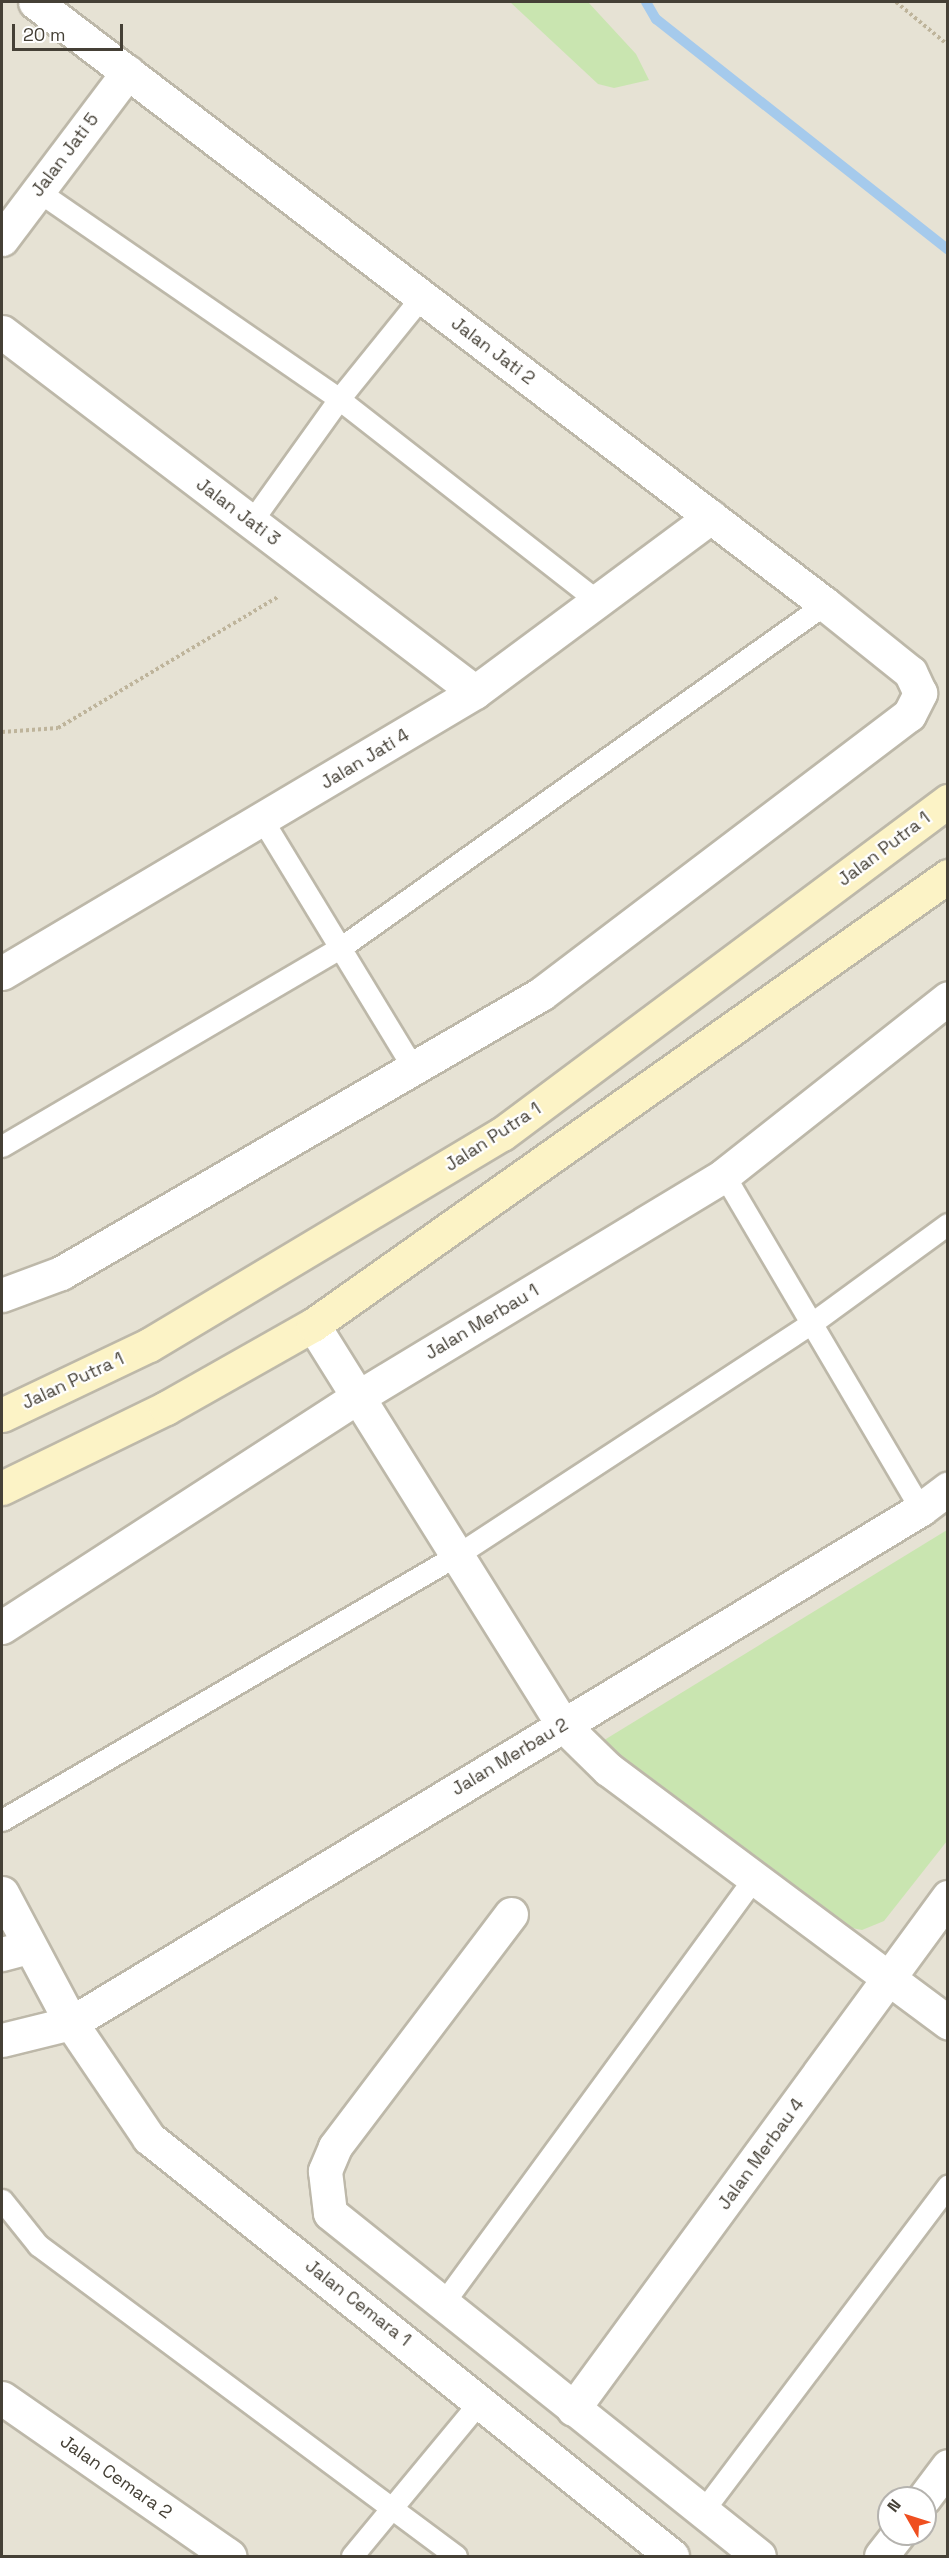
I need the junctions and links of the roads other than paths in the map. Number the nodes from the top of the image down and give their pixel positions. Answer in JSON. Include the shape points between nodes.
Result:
{"nodes":[{"id":1,"x":36,"y":2,"type":"edge"},
{"id":2,"x":128,"y":72,"type":"junction"},
{"id":3,"x":38,"y":191,"type":"junction"},
{"id":4,"x":2,"y":239,"type":"edge"},
{"id":5,"x":422,"y":296,"type":"junction"},
{"id":6,"x":2,"y":333,"type":"edge"},
{"id":7,"x":339,"y":399,"type":"junction"},
{"id":8,"x":711,"y":517,"type":"junction"},
{"id":9,"x":251,"y":522,"type":"junction"},
{"id":10,"x":599,"y":602,"type":"junction"},
{"id":11,"x":825,"y":604,"type":"junction"},
{"id":12,"x":475,"y":692,"type":"junction"},
{"id":13,"x":948,"y":801,"type":"edge"},
{"id":14,"x":263,"y":821,"type":"junction"},
{"id":15,"x":948,"y":876,"type":"edge"},
{"id":16,"x":340,"y":948,"type":"junction"},
{"id":17,"x":2,"y":973,"type":"edge"},
{"id":18,"x":948,"y":998,"type":"edge"},
{"id":19,"x":413,"y":1068,"type":"junction"},
{"id":20,"x":2,"y":1146,"type":"edge"},
{"id":21,"x":724,"y":1175,"type":"junction"},
{"id":22,"x":948,"y":1224,"type":"edge"},
{"id":23,"x":2,"y":1295,"type":"edge"},
{"id":24,"x":812,"y":1323,"type":"junction"},
{"id":25,"x":313,"y":1325,"type":"junction"},
{"id":26,"x":358,"y":1397,"type":"junction"},
{"id":27,"x":2,"y":1415,"type":"edge"},
{"id":28,"x":2,"y":1488,"type":"edge"},
{"id":29,"x":948,"y":1489,"type":"edge"},
{"id":30,"x":921,"y":1509,"type":"junction"},
{"id":31,"x":457,"y":1555,"type":"junction"},
{"id":32,"x":2,"y":1627,"type":"edge"},
{"id":33,"x":563,"y":1725,"type":"junction"},
{"id":34,"x":2,"y":1820,"type":"edge"},
{"id":35,"x":754,"y":1878,"type":"junction"},
{"id":36,"x":2,"y":1893,"type":"edge"},
{"id":37,"x":948,"y":1897,"type":"edge"},
{"id":38,"x":511,"y":1914,"type":"dead end"},
{"id":39,"x":15,"y":1951,"type":"edge"},
{"id":40,"x":889,"y":1978,"type":"junction"},
{"id":41,"x":948,"y":2022,"type":"edge"},
{"id":42,"x":71,"y":2024,"type":"junction"},
{"id":43,"x":2,"y":2040,"type":"edge"},
{"id":44,"x":948,"y":2185,"type":"edge"},
{"id":45,"x":2,"y":2200,"type":"edge"},
{"id":46,"x":441,"y":2306,"type":"junction"},
{"id":47,"x":481,"y":2400,"type":"junction"},
{"id":48,"x":8,"y":2409,"type":"edge"},
{"id":49,"x":573,"y":2409,"type":"junction"},
{"id":50,"x":948,"y":2466,"type":"edge"},
{"id":51,"x":933,"y":2486,"type":"edge"},
{"id":52,"x":392,"y":2508,"type":"junction"},
{"id":53,"x":702,"y":2512,"type":"junction"},
{"id":54,"x":229,"y":2556,"type":"edge"},
{"id":55,"x":352,"y":2556,"type":"edge"},
{"id":56,"x":456,"y":2556,"type":"edge"},
{"id":57,"x":672,"y":2556,"type":"edge"},
{"id":58,"x":759,"y":2556,"type":"edge"}],
"edges":[{"from":1,"to":2,"type":"street","name":"Jalan Jati 2"},
{"from":2,"to":3,"type":"street","name":"Jalan Jati 5"},
{"from":2,"to":5,"type":"street","name":"Jalan Jati 2"},
{"from":3,"to":4,"type":"street","name":"Jalan Jati 5"},
{"from":3,"to":7,"type":"lane"},
{"from":5,"to":7,"type":"lane"},
{"from":5,"to":8,"type":"street","name":"Jalan Jati 2"},
{"from":6,"to":9,"type":"street","name":"Jalan Jati 3"},
{"from":7,"to":9,"type":"lane"},
{"from":7,"to":10,"type":"lane"},
{"from":8,"to":10,"type":"street","name":"Jalan Jati 4"},
{"from":8,"to":11,"type":"street","name":"Jalan Jati 2"},
{"from":9,"to":12,"type":"street","name":"Jalan Jati 3"},
{"from":10,"to":12,"type":"street","name":"Jalan Jati 4"},
{"from":11,"to":16,"type":"lane"},
{"from":11,"to":19,"type":"street","name":"Jalan Jati 2","via":[[917,681],[920,693],[909,715],[541,994]]},
{"from":12,"to":14,"type":"street","name":"Jalan Jati 4"},
{"from":13,"to":27,"type":"main road","name":"Jalan Putra 1","via":[[502,1134],[150,1345]]},
{"from":14,"to":16,"type":"lane"},
{"from":14,"to":17,"type":"street","name":"Jalan Jati 4"},
{"from":15,"to":25,"type":"main road"},
{"from":16,"to":19,"type":"lane"},
{"from":16,"to":20,"type":"lane"},
{"from":18,"to":21,"type":"street","name":"Jalan Merbau 1"},
{"from":19,"to":23,"type":"street","via":[[61,1273]]},
{"from":21,"to":24,"type":"lane"},
{"from":21,"to":26,"type":"street","name":"Jalan Merbau 1"},
{"from":22,"to":24,"type":"lane"},
{"from":24,"to":30,"type":"lane"},
{"from":24,"to":31,"type":"lane"},
{"from":25,"to":26,"type":"street"},
{"from":25,"to":28,"type":"main road","via":[[166,1408]]},
{"from":26,"to":31,"type":"street"},
{"from":26,"to":32,"type":"street","name":"Jalan Merbau 1"},
{"from":29,"to":30,"type":"street","name":"Jalan Merbau 2"},
{"from":30,"to":33,"type":"street","name":"Jalan Merbau 2"},
{"from":31,"to":33,"type":"street"},
{"from":31,"to":34,"type":"lane"},
{"from":33,"to":35,"type":"street","via":[[609,1769]]},
{"from":33,"to":42,"type":"street","name":"Jalan Merbau 2"},
{"from":35,"to":40,"type":"street"},
{"from":35,"to":46,"type":"lane"},
{"from":36,"to":39,"type":"street","name":"Jalan Cemara 1"},
{"from":37,"to":40,"type":"street","name":"Jalan Merbau 4"},
{"from":38,"to":46,"type":"street","via":[[335,2147],[326,2171],[330,2213]]},
{"from":39,"to":42,"type":"street","name":"Jalan Cemara 1"},
{"from":40,"to":41,"type":"street"},
{"from":40,"to":49,"type":"street","name":"Jalan Merbau 4"},
{"from":42,"to":43,"type":"street","name":"Jalan Merbau 2"},
{"from":42,"to":47,"type":"street","name":"Jalan Cemara 1","via":[[149,2138]]},
{"from":44,"to":53,"type":"lane"},
{"from":45,"to":52,"type":"lane","via":[[38,2245]]},
{"from":46,"to":49,"type":"street"},
{"from":47,"to":52,"type":"lane"},
{"from":47,"to":57,"type":"street","name":"Jalan Cemara 1"},
{"from":48,"to":54,"type":"street","name":"Jalan Cemara 2"},
{"from":49,"to":53,"type":"street"},
{"from":50,"to":51,"type":"street"},
{"from":52,"to":55,"type":"lane"},
{"from":52,"to":56,"type":"lane"},
{"from":53,"to":58,"type":"street"}]}
